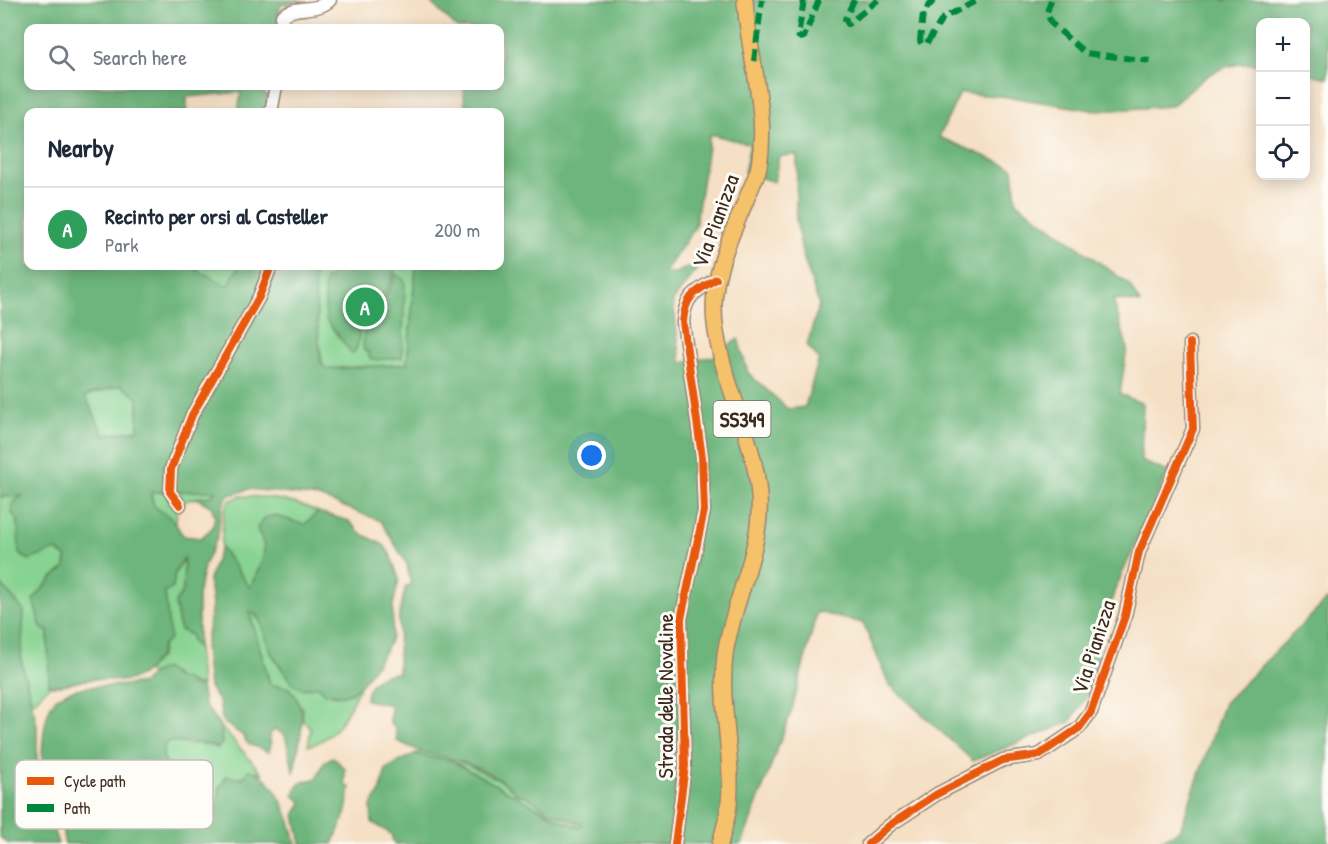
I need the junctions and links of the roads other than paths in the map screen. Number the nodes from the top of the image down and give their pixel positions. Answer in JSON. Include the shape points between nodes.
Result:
{"nodes":[{"id":1,"x":330,"y":0,"type":"edge"},
{"id":2,"x":745,"y":0,"type":"edge"},
{"id":3,"x":281,"y":24,"type":"edge"},
{"id":4,"x":275,"y":90,"type":"edge"},
{"id":5,"x":271,"y":108,"type":"edge"},
{"id":6,"x":269,"y":270,"type":"edge"},
{"id":7,"x":716,"y":279,"type":"junction"},
{"id":8,"x":1190,"y":342,"type":"dead end"},
{"id":9,"x":180,"y":505,"type":"dead end"},
{"id":10,"x":675,"y":844,"type":"edge"},
{"id":11,"x":720,"y":844,"type":"edge"},
{"id":12,"x":868,"y":844,"type":"edge"}],
"edges":[{"from":1,"to":3,"type":"street","via":[[325,5],[291,8],[282,16]]},
{"from":2,"to":7,"type":"main road","name":"Via Pianizza","number":"SS349","via":[[763,130],[759,168]]},
{"from":4,"to":5,"type":"street"},
{"from":6,"to":9,"type":"street","via":[[232,348],[192,415],[171,469],[170,492]]},
{"from":7,"to":10,"type":"street","name":"Strada delle Novaline","via":[[692,294],[684,307],[702,457],[704,511],[681,619],[686,766]]},
{"from":7,"to":11,"type":"main road","name":"Via Pianizza","number":"SS349","via":[[717,333],[755,463],[759,498],[756,534],[725,654],[729,804]]},
{"from":8,"to":12,"type":"street","name":"Via Pianizza","via":[[1193,429],[1139,552],[1125,616],[1091,712],[1079,728],[1039,755],[1003,760],[947,789],[890,825]]}]}
